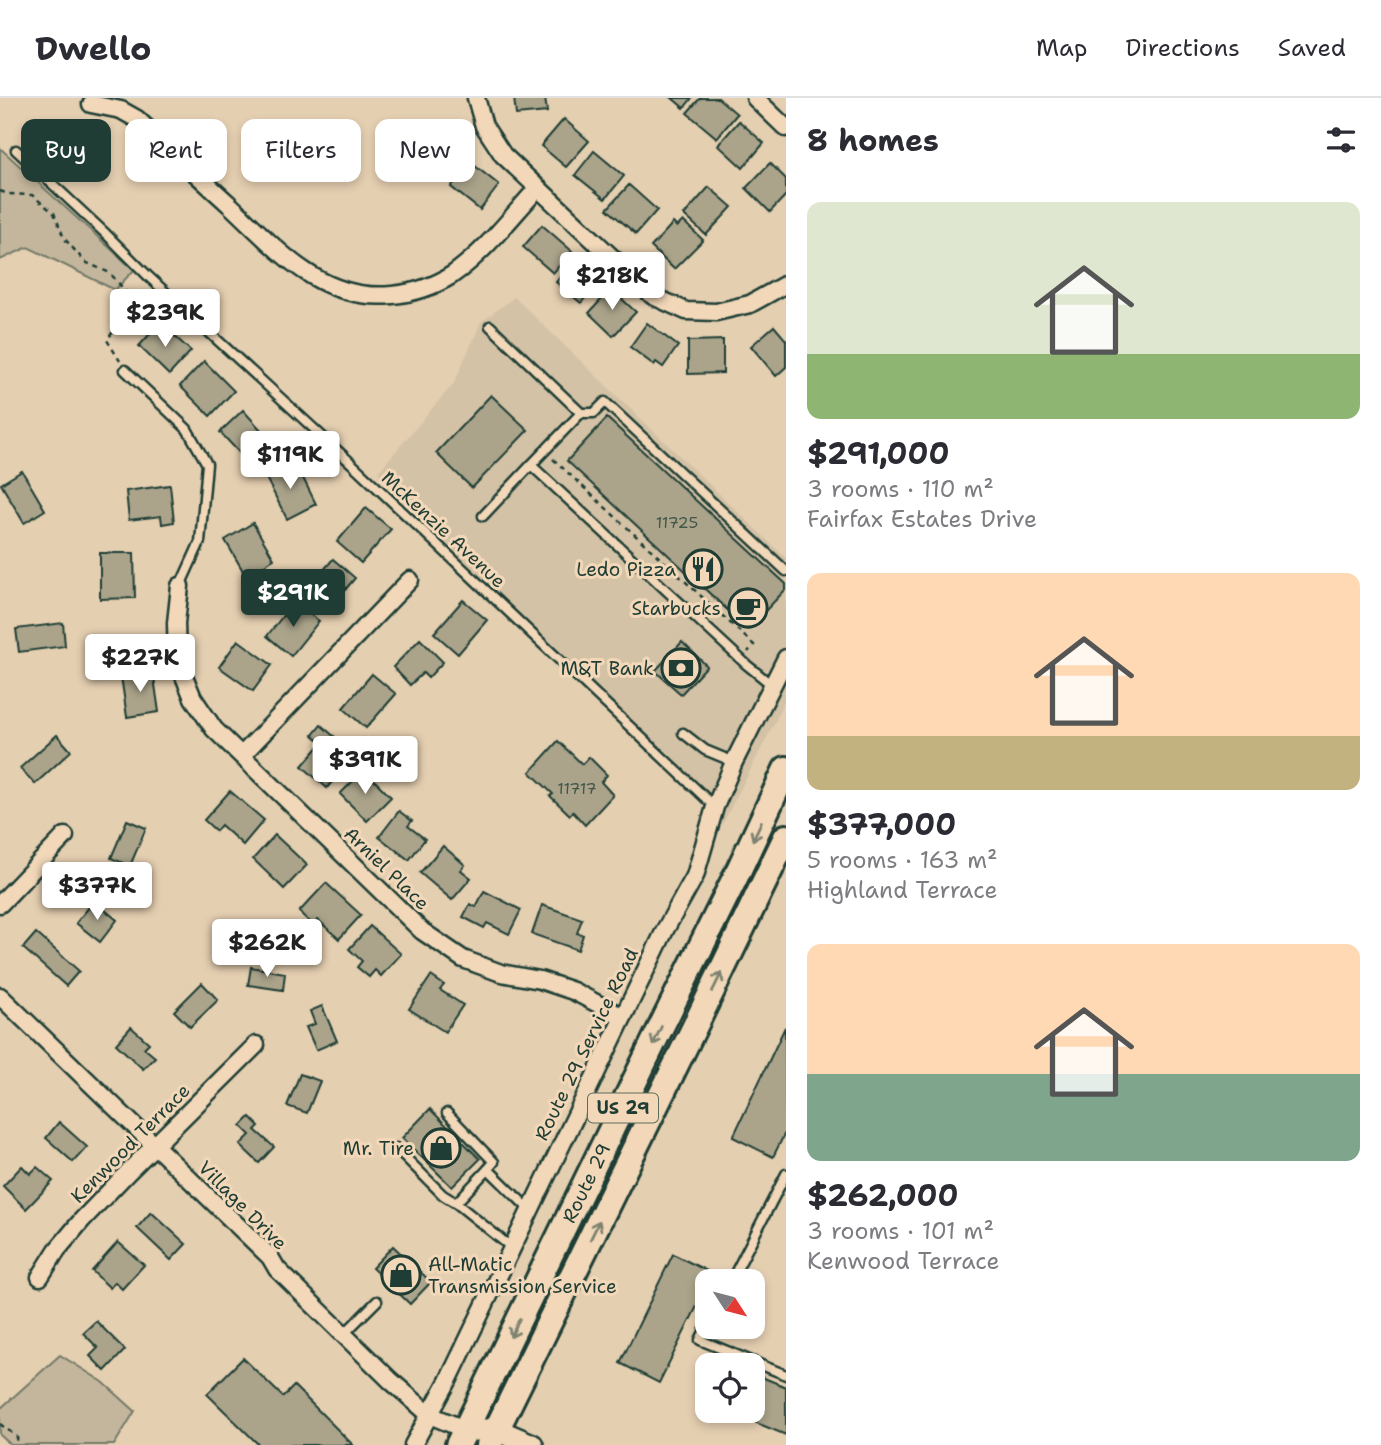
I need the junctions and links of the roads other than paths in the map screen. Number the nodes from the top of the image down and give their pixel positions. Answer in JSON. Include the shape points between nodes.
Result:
{"nodes":[{"id":1,"x":476,"y":98,"type":"edge"},
{"id":2,"x":755,"y":98,"type":"edge"},
{"id":3,"x":91,"y":104,"type":"dead end"},
{"id":4,"x":786,"y":128,"type":"edge"},
{"id":5,"x":16,"y":150,"type":"dead end"},
{"id":6,"x":538,"y":188,"type":"junction"},
{"id":7,"x":783,"y":291,"type":"edge"},
{"id":8,"x":490,"y":326,"type":"dead end"},
{"id":9,"x":125,"y":370,"type":"road end"},
{"id":10,"x":581,"y":413,"type":"junction"},
{"id":11,"x":531,"y":465,"type":"junction"},
{"id":12,"x":483,"y":516,"type":"dead end"},
{"id":13,"x":786,"y":571,"type":"edge"},
{"id":14,"x":410,"y":580,"type":"dead end"},
{"id":15,"x":180,"y":586,"type":"joint"},
{"id":16,"x":786,"y":658,"type":"edge"},
{"id":17,"x":779,"y":689,"type":"edge"},
{"id":18,"x":683,"y":733,"type":"dead end"},
{"id":19,"x":242,"y":755,"type":"junction"},
{"id":20,"x":734,"y":762,"type":"junction"},
{"id":21,"x":786,"y":769,"type":"edge"},
{"id":22,"x":715,"y":807,"type":"junction"},
{"id":23,"x":65,"y":836,"type":"dead end"},
{"id":24,"x":786,"y":837,"type":"edge"},
{"id":25,"x":0,"y":904,"type":"edge"},
{"id":26,"x":0,"y":996,"type":"edge"},
{"id":27,"x":623,"y":1017,"type":"junction"},
{"id":28,"x":256,"y":1045,"type":"dead end"},
{"id":29,"x":447,"y":1113,"type":"dead end"},
{"id":30,"x":154,"y":1146,"type":"junction"},
{"id":31,"x":396,"y":1148,"type":"dead end"},
{"id":32,"x":488,"y":1168,"type":"junction"},
{"id":33,"x":786,"y":1174,"type":"edge"},
{"id":34,"x":456,"y":1203,"type":"junction"},
{"id":35,"x":530,"y":1210,"type":"junction"},
{"id":36,"x":512,"y":1248,"type":"junction"},
{"id":37,"x":737,"y":1269,"type":"edge"},
{"id":38,"x":40,"y":1277,"type":"dead end"},
{"id":39,"x":377,"y":1301,"type":"dead end"},
{"id":40,"x":344,"y":1334,"type":"junction"},
{"id":41,"x":701,"y":1339,"type":"edge"},
{"id":42,"x":786,"y":1376,"type":"edge"},
{"id":43,"x":430,"y":1415,"type":"junction"},
{"id":44,"x":479,"y":1439,"type":"edge"},
{"id":45,"x":413,"y":1445,"type":"edge"},
{"id":46,"x":531,"y":1445,"type":"edge"}],
"edges":[{"from":1,"to":6,"type":"street","via":[[484,127],[503,155]]},
{"from":2,"to":4,"type":"street"},
{"from":3,"to":6,"type":"street","via":[[121,110],[137,119],[292,263],[330,286],[354,294],[411,293],[451,275],[475,256]]},
{"from":5,"to":22,"type":"lane","name":"McKenzie Avenue"},
{"from":6,"to":7,"type":"street","via":[[653,296],[686,311],[716,312]]},
{"from":8,"to":10,"type":"lane"},
{"from":9,"to":15,"type":"lane","via":[[187,429],[207,464],[201,542]]},
{"from":10,"to":11,"type":"lane"},
{"from":10,"to":13,"type":"lane","via":[[594,413],[605,402]]},
{"from":11,"to":12,"type":"lane"},
{"from":11,"to":17,"type":"lane","via":[[741,660]]},
{"from":14,"to":19,"type":"street"},
{"from":15,"to":19,"type":"street","name":"Arniel Place","via":[[177,659],[207,719]]},
{"from":16,"to":17,"type":"street","name":"Route 29 Service Road"},
{"from":17,"to":20,"type":"street","name":"Route 29 Service Road"},
{"from":18,"to":20,"type":"lane","via":[[705,750]]},
{"from":19,"to":27,"type":"street","name":"Arniel Place","via":[[422,931],[463,959],[573,991]]},
{"from":20,"to":22,"type":"street","name":"Route 29 Service Road"},
{"from":21,"to":44,"type":"main road","name":"Route 29","number":"US 29","one_way":true,"via":[[679,991]]},
{"from":22,"to":27,"type":"street","name":"Route 29 Service Road","via":[[695,876]]},
{"from":23,"to":25,"type":"street"},
{"from":44,"to":24,"type":"main road","name":"Route 29","number":"US 29","one_way":true,"via":[[695,1026]]},
{"from":26,"to":30,"type":"street","name":"Village Drive"},
{"from":27,"to":35,"type":"street","name":"Route 29 Service Road"},
{"from":28,"to":30,"type":"street","name":"Kenwood Terrace"},
{"from":29,"to":32,"type":"lane","via":[[494,1162]]},
{"from":30,"to":38,"type":"street","name":"Kenwood Terrace","via":[[82,1220]]},
{"from":30,"to":40,"type":"street","name":"Village Drive"},
{"from":31,"to":34,"type":"lane"},
{"from":32,"to":34,"type":"lane"},
{"from":32,"to":35,"type":"lane"},
{"from":33,"to":37,"type":"lane"},
{"from":34,"to":36,"type":"lane"},
{"from":35,"to":36,"type":"street","name":"Route 29 Service Road"},
{"from":36,"to":43,"type":"street","name":"Route 29 Service Road"},
{"from":39,"to":40,"type":"lane"},
{"from":40,"to":43,"type":"street","name":"Village Drive"},
{"from":41,"to":42,"type":"lane"},
{"from":43,"to":44,"type":"street","name":"Village Drive"},
{"from":43,"to":45,"type":"street","name":"Route 29 Service Road"},
{"from":44,"to":46,"type":"main road"}]}
